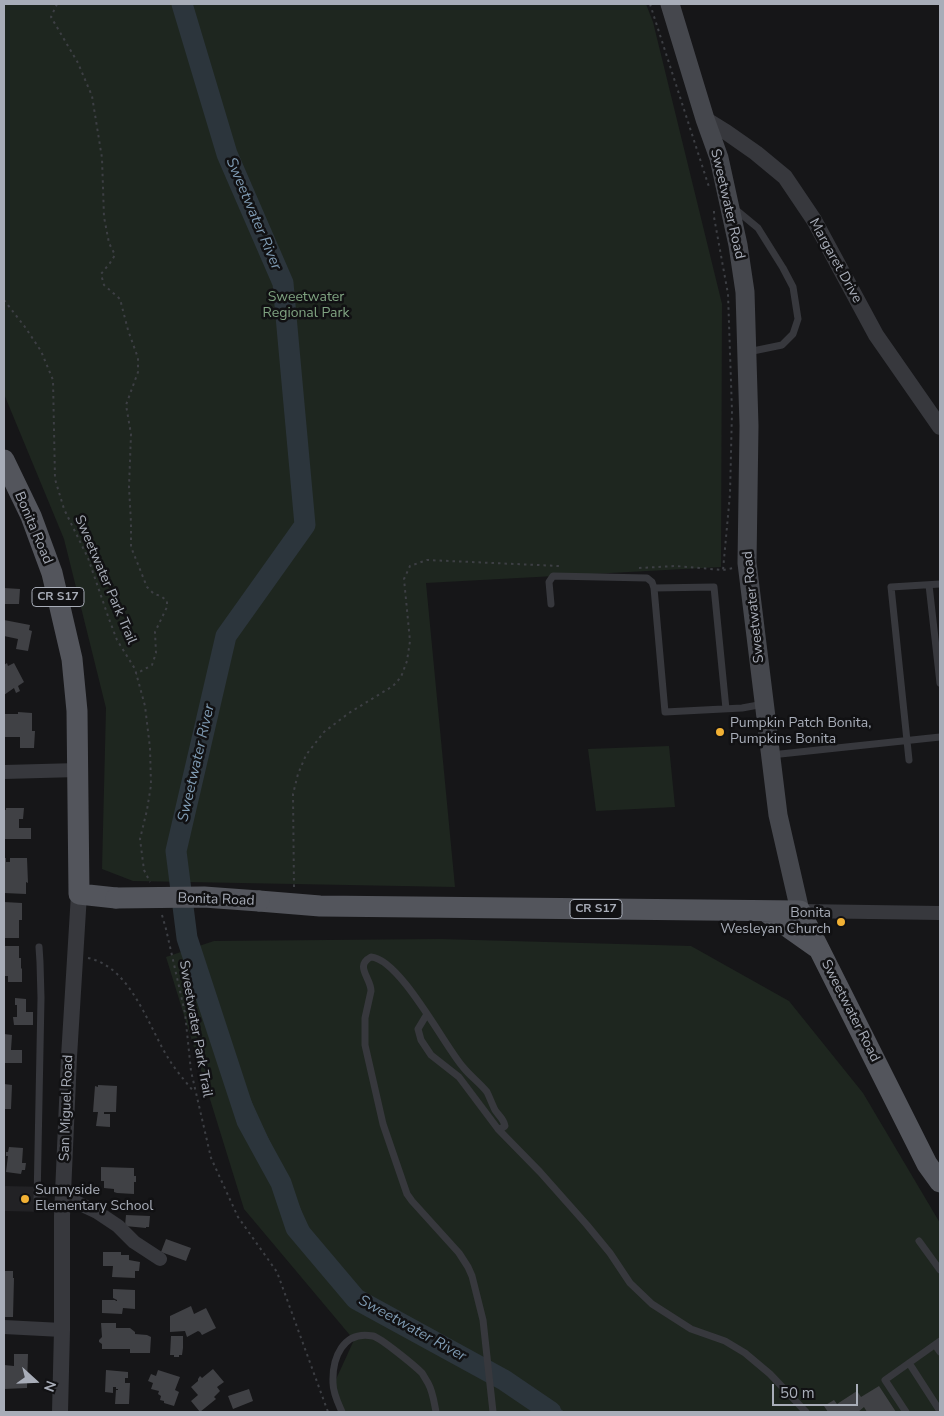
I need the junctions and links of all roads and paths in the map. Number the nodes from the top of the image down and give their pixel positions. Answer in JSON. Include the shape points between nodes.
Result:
{"nodes":[{"id":1,"x":57,"y":4,"type":"edge"},
{"id":2,"x":650,"y":4,"type":"edge"},
{"id":3,"x":670,"y":4,"type":"edge"},
{"id":4,"x":705,"y":120,"type":"junction"},
{"id":5,"x":709,"y":190,"type":"dead end"},
{"id":6,"x":722,"y":205,"type":"junction"},
{"id":7,"x":4,"y":300,"type":"edge"},
{"id":8,"x":747,"y":352,"type":"junction"},
{"id":9,"x":940,"y":427,"type":"edge"},
{"id":10,"x":4,"y":460,"type":"edge"},
{"id":11,"x":747,"y":563,"type":"junction"},
{"id":12,"x":562,"y":566,"type":"dead end"},
{"id":13,"x":638,"y":568,"type":"dead end"},
{"id":14,"x":723,"y":570,"type":"junction"},
{"id":15,"x":940,"y":584,"type":"edge"},
{"id":16,"x":929,"y":585,"type":"junction"},
{"id":17,"x":654,"y":588,"type":"junction"},
{"id":18,"x":551,"y":604,"type":"dead end"},
{"id":19,"x":136,"y":674,"type":"junction"},
{"id":20,"x":940,"y":683,"type":"edge"},
{"id":21,"x":764,"y":704,"type":"junction"},
{"id":22,"x":726,"y":709,"type":"junction"},
{"id":23,"x":940,"y":737,"type":"edge"},
{"id":24,"x":907,"y":740,"type":"junction"},
{"id":25,"x":770,"y":755,"type":"junction"},
{"id":26,"x":909,"y":760,"type":"dead end"},
{"id":27,"x":78,"y":770,"type":"junction"},
{"id":28,"x":4,"y":772,"type":"edge"},
{"id":29,"x":152,"y":887,"type":"dead end"},
{"id":30,"x":294,"y":891,"type":"dead end"},
{"id":31,"x":80,"y":894,"type":"junction"},
{"id":32,"x":765,"y":911,"type":"junction"},
{"id":33,"x":800,"y":911,"type":"junction"},
{"id":34,"x":940,"y":913,"type":"edge"},
{"id":35,"x":162,"y":914,"type":"dead end"},
{"id":36,"x":39,"y":947,"type":"dead end"},
{"id":37,"x":820,"y":950,"type":"junction"},
{"id":38,"x":75,"y":956,"type":"junction"},
{"id":39,"x":427,"y":1014,"type":"junction"},
{"id":40,"x":196,"y":1094,"type":"junction"},
{"id":41,"x":498,"y":1129,"type":"junction"},
{"id":42,"x":940,"y":1182,"type":"edge"},
{"id":43,"x":63,"y":1196,"type":"junction"},
{"id":44,"x":37,"y":1202,"type":"dead end"},
{"id":45,"x":919,"y":1241,"type":"dead end"},
{"id":46,"x":160,"y":1259,"type":"dead end"},
{"id":47,"x":940,"y":1270,"type":"edge"},
{"id":48,"x":4,"y":1327,"type":"edge"},
{"id":49,"x":62,"y":1330,"type":"junction"},
{"id":50,"x":938,"y":1343,"type":"edge"},
{"id":51,"x":940,"y":1352,"type":"edge"},
{"id":52,"x":909,"y":1363,"type":"junction"},
{"id":53,"x":940,"y":1411,"type":"edge"},
{"id":54,"x":60,"y":1412,"type":"edge"},
{"id":55,"x":328,"y":1412,"type":"edge"},
{"id":56,"x":342,"y":1412,"type":"edge"},
{"id":57,"x":436,"y":1412,"type":"edge"},
{"id":58,"x":493,"y":1412,"type":"edge"},
{"id":59,"x":806,"y":1412,"type":"edge"},
{"id":60,"x":906,"y":1412,"type":"edge"}],
"edges":[{"from":1,"to":19,"type":"path","via":[[51,17],[78,63],[92,96],[97,126],[102,158],[104,217],[114,256],[100,274],[104,285],[120,299],[138,358],[138,372],[126,405],[131,434],[131,547],[147,587],[166,601],[167,607],[155,632],[156,653],[152,666]]},
{"from":2,"to":5,"type":"path"},
{"from":3,"to":4,"type":"main road","name":"Sweetwater Road"},
{"from":4,"to":6,"type":"main road","name":"Sweetwater Road","via":[[719,158]]},
{"from":4,"to":9,"type":"street","name":"Margaret Drive","via":[[756,153],[785,177],[814,220],[876,335]]},
{"from":6,"to":8,"type":"main road","name":"Sweetwater Road","via":[[738,245],[745,292]]},
{"from":6,"to":8,"type":"lane","via":[[758,228],[793,287],[798,319],[793,334],[782,345]]},
{"from":6,"to":14,"type":"path","via":[[714,217],[728,294],[732,411],[730,494]]},
{"from":7,"to":19,"type":"path","name":"Sweetwater Park Trail","via":[[41,351],[53,380],[55,479],[117,640]]},
{"from":8,"to":11,"type":"main road","name":"Sweetwater Road"},
{"from":10,"to":27,"type":"main road","name":"Bonita Road","number":"CR S17","via":[[31,516],[52,573],[72,659]]},
{"from":11,"to":14,"type":"path"},
{"from":11,"to":21,"type":"main road","name":"Sweetwater Road"},
{"from":12,"to":30,"type":"path","via":[[427,560],[410,566],[404,579],[410,641],[401,677],[393,686],[324,732],[306,755],[298,774],[292,809]]},
{"from":13,"to":14,"type":"path","via":[[676,566]]},
{"from":15,"to":16,"type":"lane"},
{"from":16,"to":20,"type":"lane"},
{"from":16,"to":24,"type":"lane","via":[[891,587]]},
{"from":17,"to":18,"type":"lane","via":[[647,578],[553,576],[549,582]]},
{"from":17,"to":22,"type":"lane","via":[[714,587]]},
{"from":17,"to":22,"type":"lane","via":[[665,712]]},
{"from":19,"to":29,"type":"path","name":"Sweetwater Park Trail","via":[[145,706],[150,748],[151,785],[140,839],[144,870]]},
{"from":21,"to":22,"type":"lane"},
{"from":21,"to":25,"type":"main road","name":"Sweetwater Road"},
{"from":23,"to":24,"type":"lane"},
{"from":24,"to":25,"type":"lane"},
{"from":24,"to":26,"type":"lane"},
{"from":25,"to":33,"type":"main road","name":"Sweetwater Road","via":[[778,815]]},
{"from":27,"to":28,"type":"street"},
{"from":27,"to":31,"type":"main road","name":"Bonita Road","number":"CR S17"},
{"from":31,"to":32,"type":"main road","name":"Bonita Road","number":"CR S17","bridge":true,"via":[[116,898],[204,897],[320,906]]},
{"from":31,"to":38,"type":"street","name":"San Miguel Road"},
{"from":32,"to":33,"type":"main road","name":"Bonita Road","number":"CR S17"},
{"from":32,"to":37,"type":"main road"},
{"from":33,"to":34,"type":"street"},
{"from":33,"to":37,"type":"main road","name":"Sweetwater Road"},
{"from":35,"to":40,"type":"path","name":"Sweetwater Park Trail","via":[[185,1013]]},
{"from":36,"to":44,"type":"lane"},
{"from":37,"to":42,"type":"main road","name":"Sweetwater Road","via":[[926,1164]]},
{"from":38,"to":40,"type":"path","via":[[111,967],[135,995],[170,1061]]},
{"from":38,"to":43,"type":"street","name":"San Miguel Road"},
{"from":39,"to":41,"type":"lane","via":[[464,1068],[488,1094],[505,1122],[505,1126]]},
{"from":39,"to":41,"type":"lane","via":[[418,1029],[421,1040],[431,1055],[459,1077]]},
{"from":39,"to":58,"type":"lane","via":[[392,969],[380,959],[367,959],[363,968],[371,987],[365,1018],[365,1045],[384,1124],[407,1194],[454,1247],[472,1276],[483,1320]]},
{"from":40,"to":55,"type":"path","name":"Sweetwater Park Trail","via":[[211,1158],[238,1217],[277,1272]]},
{"from":41,"to":59,"type":"lane","via":[[587,1225],[630,1283],[652,1304],[691,1329],[725,1341],[745,1353]]},
{"from":43,"to":46,"type":"street","via":[[97,1212]]},
{"from":43,"to":49,"type":"street","name":"San Miguel Road"},
{"from":45,"to":47,"type":"lane"},
{"from":48,"to":49,"type":"street"},
{"from":49,"to":54,"type":"street","name":"San Miguel Road"},
{"from":50,"to":51,"type":"lane"},
{"from":50,"to":52,"type":"lane"},
{"from":52,"to":53,"type":"lane"},
{"from":52,"to":60,"type":"lane","via":[[885,1380]]},
{"from":56,"to":57,"type":"lane","via":[[333,1384],[334,1364],[338,1352],[350,1338],[360,1336],[376,1337],[422,1373],[429,1384]]}]}
